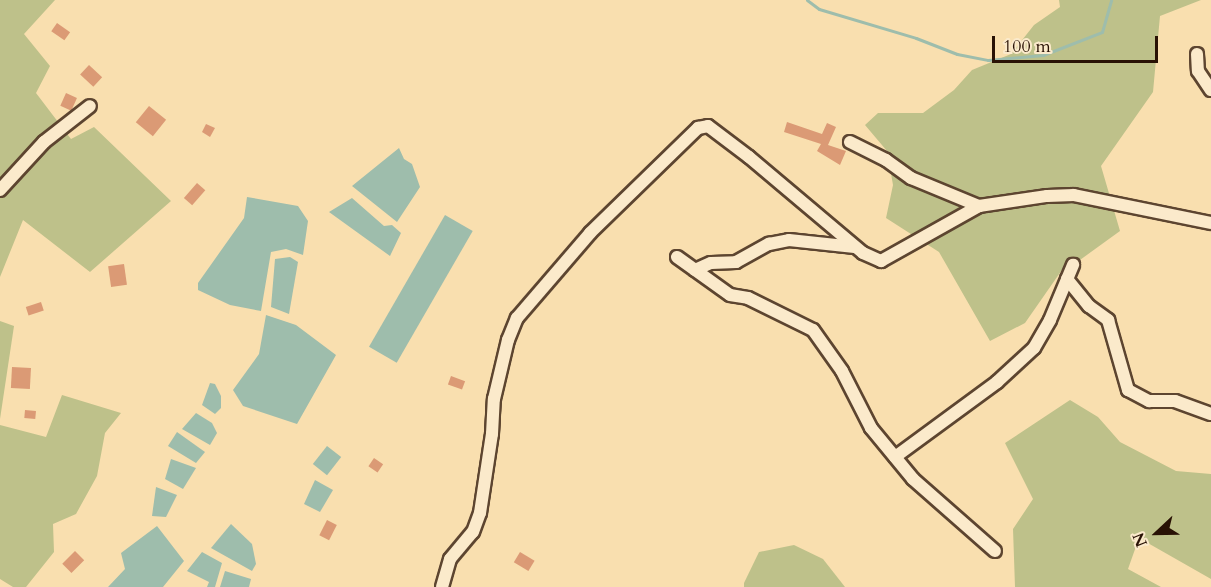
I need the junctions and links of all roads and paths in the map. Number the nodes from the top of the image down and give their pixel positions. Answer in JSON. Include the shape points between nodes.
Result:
{"nodes":[{"id":1,"x":1197,"y":54,"type":"dead end"},
{"id":2,"x":1211,"y":90,"type":"edge"},
{"id":3,"x":90,"y":106,"type":"dead end"},
{"id":4,"x":850,"y":142,"type":"dead end"},
{"id":5,"x":0,"y":190,"type":"edge"},
{"id":6,"x":978,"y":206,"type":"junction"},
{"id":7,"x":1211,"y":223,"type":"edge"},
{"id":8,"x":856,"y":247,"type":"junction"},
{"id":9,"x":676,"y":258,"type":"dead end"},
{"id":10,"x":1073,"y":265,"type":"dead end"},
{"id":11,"x":695,"y":270,"type":"junction"},
{"id":12,"x":1067,"y":279,"type":"junction"},
{"id":13,"x":1211,"y":414,"type":"edge"},
{"id":14,"x":895,"y":457,"type":"junction"},
{"id":15,"x":995,"y":551,"type":"dead end"},
{"id":16,"x":442,"y":587,"type":"edge"}],
"edges":[{"from":1,"to":2,"type":"street","via":[[1198,71]]},
{"from":3,"to":5,"type":"street","via":[[44,142]]},
{"from":4,"to":6,"type":"street","via":[[911,178]]},
{"from":6,"to":7,"type":"street","via":[[1074,195]]},
{"from":6,"to":8,"type":"street","via":[[881,261]]},
{"from":8,"to":11,"type":"street","via":[[789,240],[769,244],[736,262],[711,263]]},
{"from":8,"to":16,"type":"street","via":[[708,126],[691,133],[590,233],[517,318],[494,399],[480,513],[473,532],[450,560]]},
{"from":9,"to":11,"type":"street"},
{"from":10,"to":12,"type":"street"},
{"from":11,"to":14,"type":"street","via":[[730,295],[748,298],[813,330],[842,371],[871,428]]},
{"from":12,"to":13,"type":"street","via":[[1089,306],[1108,320],[1128,390],[1149,401],[1175,401]]},
{"from":12,"to":14,"type":"street","via":[[1034,348],[997,382]]},
{"from":14,"to":15,"type":"street","via":[[913,480]]}]}
